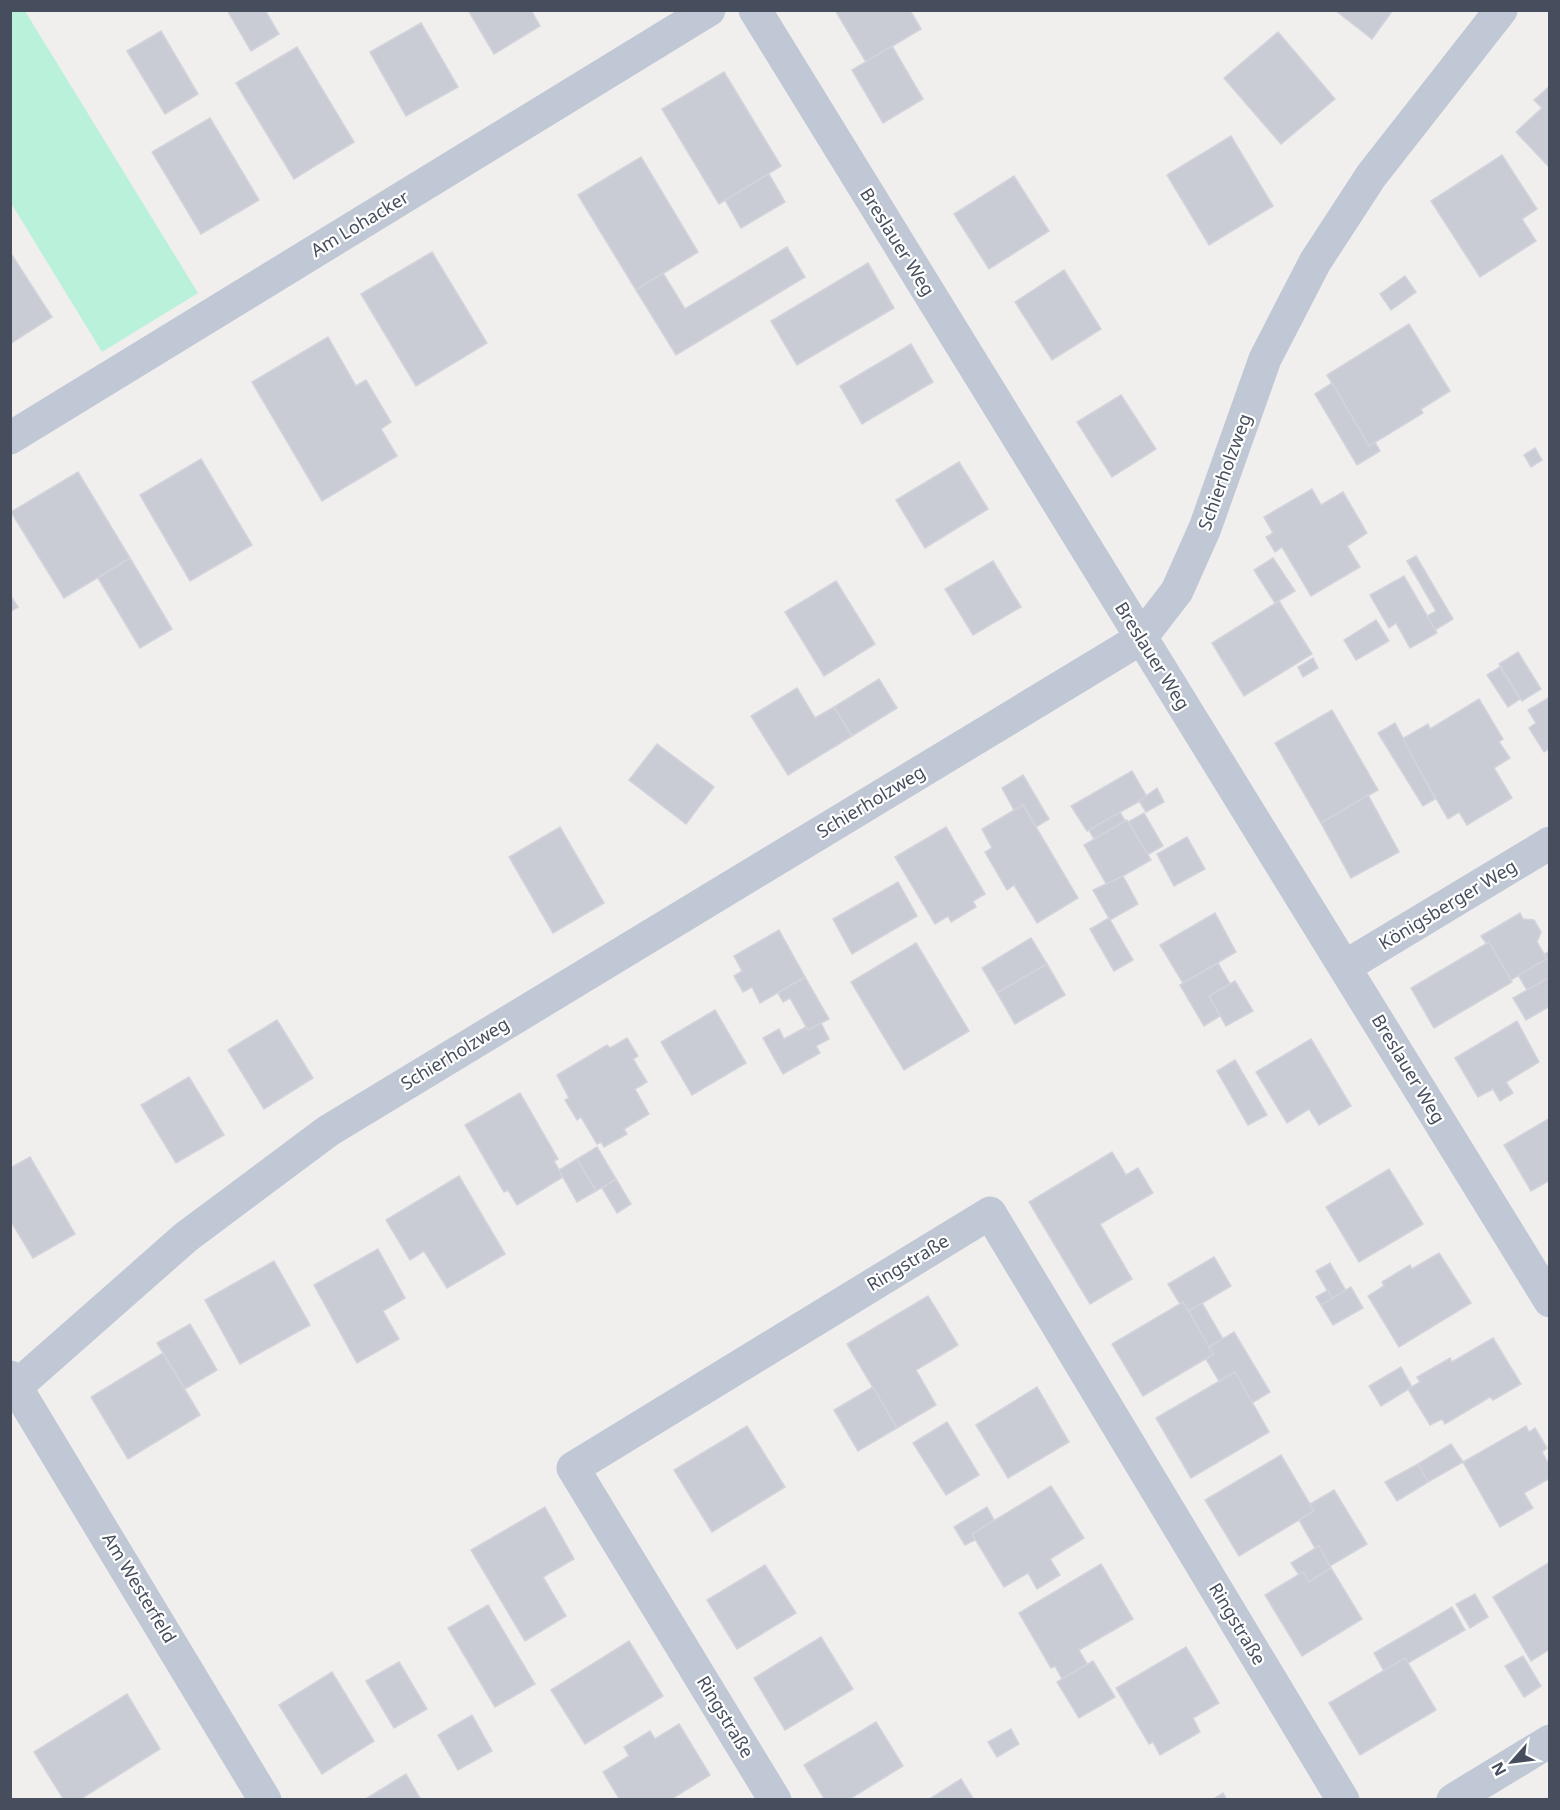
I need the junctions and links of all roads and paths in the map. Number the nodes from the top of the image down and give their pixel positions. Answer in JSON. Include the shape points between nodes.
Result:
{"nodes":[{"id":1,"x":709,"y":10,"type":"edge"},
{"id":2,"x":755,"y":10,"type":"edge"},
{"id":3,"x":1501,"y":10,"type":"edge"},
{"id":4,"x":10,"y":438,"type":"edge"},
{"id":5,"x":1140,"y":639,"type":"junction"},
{"id":6,"x":1550,"y":843,"type":"edge"},
{"id":7,"x":1346,"y":966,"type":"junction"},
{"id":8,"x":1550,"y":1301,"type":"edge"},
{"id":9,"x":13,"y":1386,"type":"edge"},
{"id":10,"x":1550,"y":1741,"type":"edge"},
{"id":11,"x":265,"y":1800,"type":"edge"},
{"id":12,"x":775,"y":1800,"type":"edge"},
{"id":13,"x":1343,"y":1800,"type":"edge"},
{"id":14,"x":1453,"y":1800,"type":"edge"}],
"edges":[{"from":1,"to":4,"type":"street","name":"Am Lohacker"},
{"from":2,"to":5,"type":"street","name":"Breslauer Weg"},
{"from":3,"to":5,"type":"street","name":"Schierholzweg","via":[[1371,176],[1315,262],[1265,359],[1205,528],[1177,591]]},
{"from":5,"to":7,"type":"street","name":"Breslauer Weg"},
{"from":5,"to":9,"type":"street","name":"Schierholzweg","via":[[328,1131],[186,1237]]},
{"from":6,"to":7,"type":"street","name":"Königsberger Weg"},
{"from":7,"to":8,"type":"street","name":"Breslauer Weg"},
{"from":9,"to":11,"type":"street","name":"Am Westerfeld"},
{"from":10,"to":14,"type":"street"},
{"from":12,"to":13,"type":"street","name":"Ringstraße","via":[[573,1468],[990,1213]]}]}
